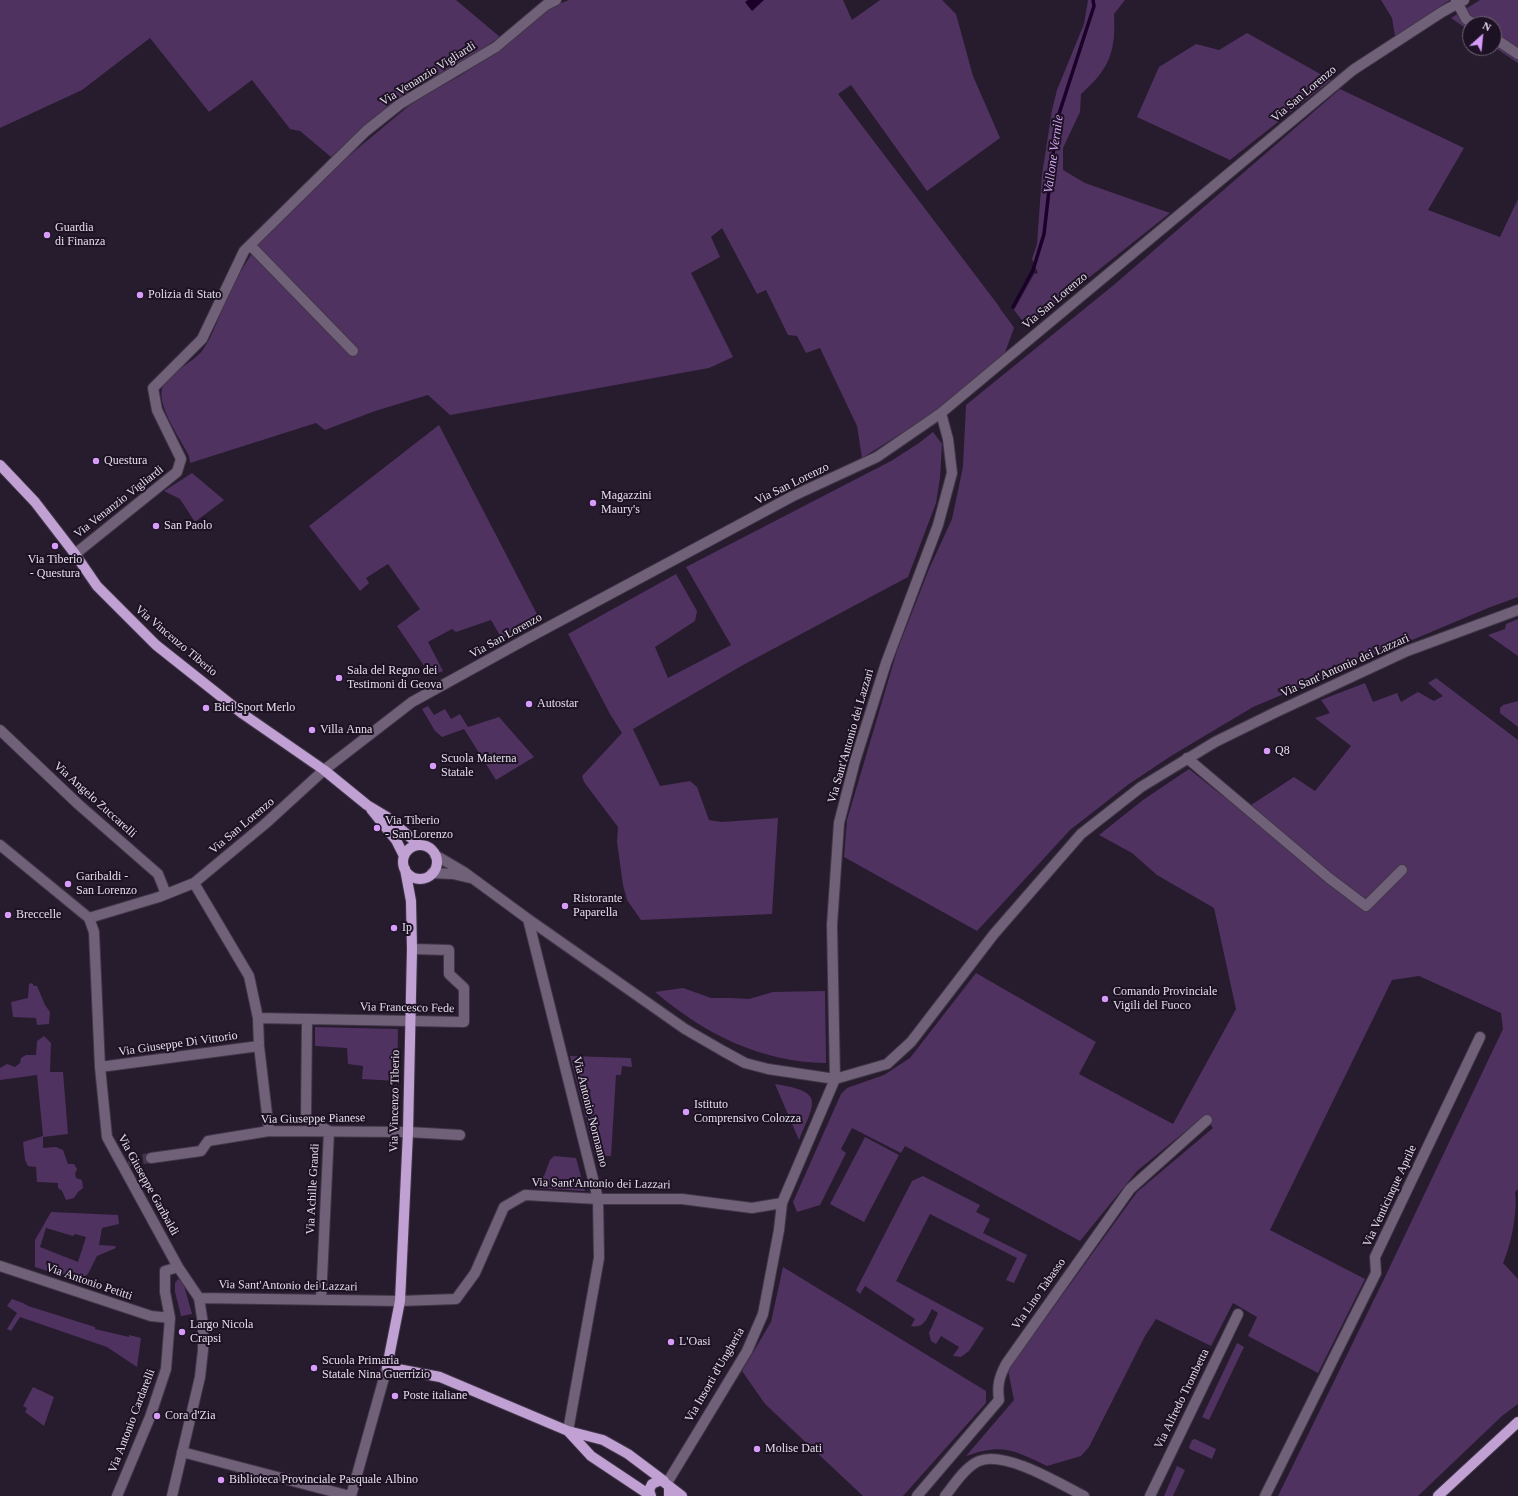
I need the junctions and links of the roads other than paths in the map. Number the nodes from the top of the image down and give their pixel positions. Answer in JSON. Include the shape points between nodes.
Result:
{"nodes":[{"id":1,"x":556,"y":0,"type":"edge"},
{"id":2,"x":1459,"y":1,"type":"edge"},
{"id":3,"x":1465,"y":16,"type":"edge"},
{"id":4,"x":1502,"y":43,"type":"edge"},
{"id":5,"x":1518,"y":54,"type":"edge"},
{"id":6,"x":250,"y":245,"type":"junction"},
{"id":7,"x":353,"y":351,"type":"dead end"},
{"id":8,"x":940,"y":412,"type":"junction"},
{"id":9,"x":0,"y":465,"type":"edge"},
{"id":10,"x":75,"y":554,"type":"junction"},
{"id":11,"x":1518,"y":610,"type":"edge"},
{"id":12,"x":0,"y":730,"type":"edge"},
{"id":13,"x":1188,"y":758,"type":"junction"},
{"id":14,"x":324,"y":770,"type":"junction"},
{"id":15,"x":367,"y":805,"type":"junction"},
{"id":16,"x":0,"y":845,"type":"edge"},
{"id":17,"x":419,"y":845,"type":"junction"},
{"id":18,"x":435,"y":855,"type":"junction"},
{"id":19,"x":404,"y":856,"type":"junction"},
{"id":20,"x":405,"y":869,"type":"junction"},
{"id":21,"x":1402,"y":870,"type":"dead end"},
{"id":22,"x":430,"y":875,"type":"junction"},
{"id":23,"x":472,"y":879,"type":"junction"},
{"id":24,"x":194,"y":883,"type":"junction"},
{"id":25,"x":166,"y":894,"type":"junction"},
{"id":26,"x":411,"y":901,"type":"junction"},
{"id":27,"x":89,"y":918,"type":"junction"},
{"id":28,"x":528,"y":919,"type":"junction"},
{"id":29,"x":412,"y":949,"type":"junction"},
{"id":30,"x":258,"y":1018,"type":"junction"},
{"id":31,"x":410,"y":1019,"type":"junction"},
{"id":32,"x":307,"y":1020,"type":"junction"},
{"id":33,"x":1480,"y":1038,"type":"dead end"},
{"id":34,"x":259,"y":1046,"type":"junction"},
{"id":35,"x":100,"y":1067,"type":"junction"},
{"id":36,"x":835,"y":1079,"type":"junction"},
{"id":37,"x":1207,"y":1120,"type":"dead end"},
{"id":38,"x":269,"y":1131,"type":"junction"},
{"id":39,"x":329,"y":1131,"type":"junction"},
{"id":40,"x":408,"y":1132,"type":"junction"},
{"id":41,"x":460,"y":1135,"type":"dead end"},
{"id":42,"x":151,"y":1158,"type":"tunnel mouth"},
{"id":43,"x":598,"y":1199,"type":"junction"},
{"id":44,"x":782,"y":1203,"type":"junction"},
{"id":45,"x":0,"y":1266,"type":"edge"},
{"id":46,"x":178,"y":1267,"type":"junction"},
{"id":47,"x":199,"y":1298,"type":"junction"},
{"id":48,"x":321,"y":1300,"type":"junction"},
{"id":49,"x":400,"y":1301,"type":"junction"},
{"id":50,"x":1238,"y":1314,"type":"dead end"},
{"id":51,"x":170,"y":1318,"type":"junction"},
{"id":52,"x":387,"y":1366,"type":"junction"},
{"id":53,"x":1518,"y":1422,"type":"edge"},
{"id":54,"x":568,"y":1431,"type":"junction"},
{"id":55,"x":182,"y":1452,"type":"junction"},
{"id":56,"x":667,"y":1486,"type":"edge"},
{"id":57,"x":117,"y":1496,"type":"edge"},
{"id":58,"x":172,"y":1496,"type":"edge"},
{"id":59,"x":351,"y":1496,"type":"edge"},
{"id":60,"x":651,"y":1496,"type":"edge"},
{"id":61,"x":682,"y":1496,"type":"edge"},
{"id":62,"x":917,"y":1496,"type":"edge"},
{"id":63,"x":945,"y":1496,"type":"edge"},
{"id":64,"x":1084,"y":1496,"type":"edge"},
{"id":65,"x":1150,"y":1496,"type":"edge"},
{"id":66,"x":1265,"y":1496,"type":"edge"},
{"id":67,"x":1438,"y":1496,"type":"edge"}],
"edges":[{"from":1,"to":6,"type":"street","name":"Via Venanzio Vigliardi","via":[[546,5],[496,47],[400,104],[377,122]]},
{"from":2,"to":3,"type":"street"},
{"from":2,"to":8,"type":"street","name":"Via San Lorenzo","via":[[1353,70]]},
{"from":4,"to":5,"type":"street"},
{"from":6,"to":7,"type":"street"},
{"from":6,"to":10,"type":"street","name":"Via Venanzio Vigliardi","via":[[244,251],[202,339],[153,388],[157,410],[181,459],[177,472]]},
{"from":8,"to":14,"type":"street","name":"Via San Lorenzo","via":[[876,457],[794,496],[412,702]]},
{"from":8,"to":36,"type":"street","name":"Via Sant'Antonio dei Lazzari","via":[[948,439],[952,473],[938,525],[886,662],[855,761],[839,823],[832,925]]},
{"from":9,"to":10,"type":"main road","name":"Via Vincenzo Tiberio","via":[[35,502]]},
{"from":10,"to":14,"type":"main road","name":"Via Vincenzo Tiberio","via":[[97,586],[156,645],[244,714]]},
{"from":11,"to":13,"type":"street","name":"Via Sant'Antonio dei Lazzari","via":[[1407,651],[1276,712]]},
{"from":12,"to":25,"type":"street","name":"Via Angelo Zuccarelli","via":[[78,804],[158,874]]},
{"from":13,"to":21,"type":"street","via":[[1329,878],[1366,906]]},
{"from":13,"to":36,"type":"street","name":"Via Sant'Antonio dei Lazzari","via":[[1141,787],[1081,834],[994,934],[911,1042],[888,1064]]},
{"from":14,"to":15,"type":"main road","name":"Via Vincenzo Tiberio"},
{"from":14,"to":24,"type":"street","name":"Via San Lorenzo","via":[[265,824]]},
{"from":15,"to":17,"type":"main road","name":"Via Vincenzo Tiberio","via":[[397,825]]},
{"from":15,"to":19,"type":"main road","name":"Via Vincenzo Tiberio","via":[[396,840]]},
{"from":16,"to":27,"type":"street"},
{"from":17,"to":18,"type":"main road","via":[[429,848]]},
{"from":17,"to":19,"type":"main road","via":[[410,848]]},
{"from":18,"to":22,"type":"main road","via":[[436,865]]},
{"from":18,"to":23,"type":"street","name":"Via Sant'Antonio dei Lazzari","via":[[456,866]]},
{"from":19,"to":20,"type":"main road"},
{"from":20,"to":22,"type":"main road","via":[[414,878]]},
{"from":20,"to":26,"type":"main road","name":"Via Vincenzo Tiberio"},
{"from":22,"to":23,"type":"street","name":"Via Sant'Antonio dei Lazzari","via":[[453,874]]},
{"from":22,"to":26,"type":"main road","via":[[414,892]]},
{"from":23,"to":28,"type":"street","name":"Via Sant'Antonio dei Lazzari"},
{"from":24,"to":25,"type":"street","name":"Via San Lorenzo"},
{"from":24,"to":30,"type":"street","via":[[249,976]]},
{"from":25,"to":27,"type":"street","name":"Via San Lorenzo"},
{"from":26,"to":29,"type":"main road","name":"Via Vincenzo Tiberio"},
{"from":27,"to":35,"type":"street","name":"Via Giuseppe Garibaldi","via":[[94,932]]},
{"from":28,"to":36,"type":"street","name":"Via Sant'Antonio dei Lazzari","via":[[685,1029],[723,1051],[745,1062],[768,1069]]},
{"from":28,"to":43,"type":"street","name":"Via Antonio Normanno"},
{"from":29,"to":31,"type":"main road","name":"Via Vincenzo Tiberio"},
{"from":29,"to":31,"type":"street","name":"Via Francesco Fede","via":[[449,950],[449,974],[464,988],[464,1022]]},
{"from":30,"to":32,"type":"street","name":"Via Francesco Fede"},
{"from":30,"to":34,"type":"street"},
{"from":31,"to":32,"type":"street","name":"Via Francesco Fede"},
{"from":31,"to":40,"type":"main road","name":"Via Vincenzo Tiberio"},
{"from":32,"to":39,"type":"street","name":"Via Achille Grandi","via":[[306,1118]]},
{"from":33,"to":66,"type":"street","name":"Via Venticinque Aprile","via":[[1375,1257],[1376,1273]]},
{"from":34,"to":35,"type":"street","name":"Via Giuseppe Di Vittorio"},
{"from":34,"to":38,"type":"street"},
{"from":35,"to":46,"type":"street","name":"Via Giuseppe Garibaldi","via":[[107,1137],[123,1162]]},
{"from":36,"to":44,"type":"street","name":"Via Sant'Antonio dei Lazzari"},
{"from":37,"to":62,"type":"street","name":"Via Lino Tabasso","via":[[1130,1189],[1006,1364],[999,1377],[999,1400]]},
{"from":38,"to":39,"type":"street","name":"Via Giuseppe Pianese"},
{"from":38,"to":42,"type":"street","name":"Via Giuseppe Pianese","via":[[208,1141],[201,1151]]},
{"from":39,"to":40,"type":"street","name":"Via Giuseppe Pianese"},
{"from":39,"to":48,"type":"street","name":"Via Achille Grandi"},
{"from":40,"to":41,"type":"street","name":"Via Giuseppe Pianese"},
{"from":40,"to":49,"type":"main road","name":"Via Vincenzo Tiberio"},
{"from":43,"to":44,"type":"street","name":"Via Sant'Antonio dei Lazzari","via":[[682,1199],[752,1208]]},
{"from":43,"to":49,"type":"street","name":"Via Sant'Antonio dei Lazzari","via":[[524,1195],[504,1207],[475,1273],[456,1299]]},
{"from":43,"to":54,"type":"street","name":"Via Antonio Normanno","via":[[600,1258]]},
{"from":44,"to":56,"type":"street","name":"Via Insorti d'Ungheria","via":[[763,1314],[747,1351]]},
{"from":45,"to":51,"type":"street","name":"Via Antonio Petitti","via":[[151,1316]]},
{"from":46,"to":47,"type":"street","name":"Via Giuseppe Garibaldi"},
{"from":46,"to":51,"type":"street","name":"Via Antonio Cardarelli","via":[[166,1271],[165,1292]]},
{"from":47,"to":48,"type":"street","name":"Via Sant'Antonio dei Lazzari"},
{"from":47,"to":55,"type":"street","name":"Via Giuseppe Garibaldi","via":[[203,1350],[200,1377]]},
{"from":48,"to":49,"type":"street","name":"Via Sant'Antonio dei Lazzari"},
{"from":49,"to":52,"type":"main road","name":"Via Vincenzo Tiberio"},
{"from":50,"to":65,"type":"street","name":"Via Alfredo Trombetta"},
{"from":51,"to":57,"type":"street","name":"Via Antonio Cardarelli","via":[[164,1376]]},
{"from":52,"to":54,"type":"main road","via":[[440,1377]]},
{"from":52,"to":59,"type":"street"},
{"from":53,"to":67,"type":"main road"},
{"from":54,"to":56,"type":"main road","via":[[603,1440],[628,1454]]},
{"from":54,"to":60,"type":"main road","via":[[591,1456]]},
{"from":55,"to":58,"type":"street","name":"Via Giuseppe Garibaldi"},
{"from":55,"to":59,"type":"street"},
{"from":56,"to":60,"type":"main road","via":[[658,1481],[652,1484],[649,1490]]},
{"from":56,"to":61,"type":"main road"},
{"from":63,"to":64,"type":"street","via":[[970,1467],[978,1461],[991,1458],[1010,1460]]}]}
